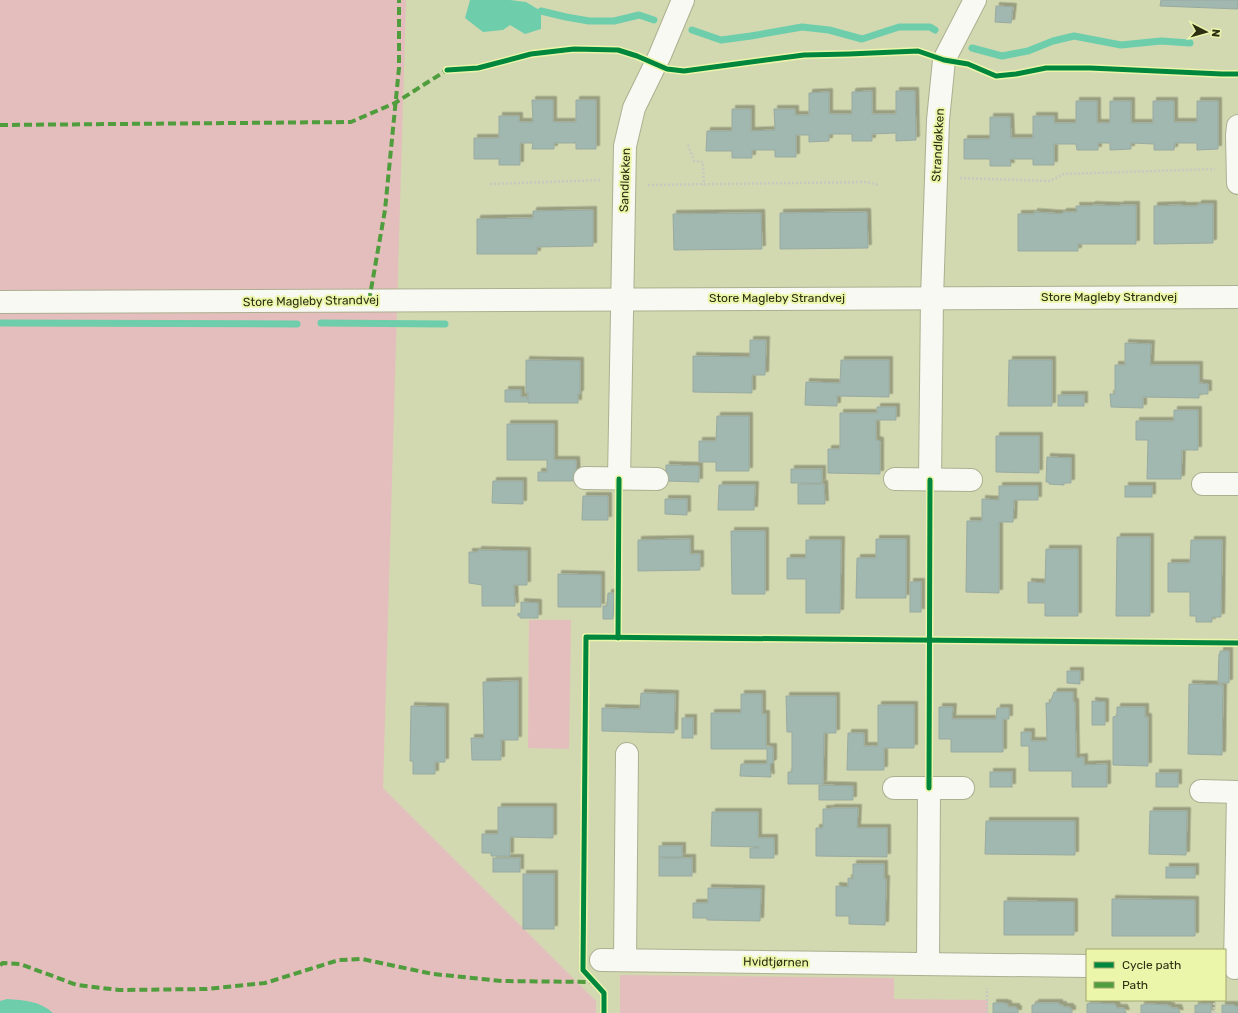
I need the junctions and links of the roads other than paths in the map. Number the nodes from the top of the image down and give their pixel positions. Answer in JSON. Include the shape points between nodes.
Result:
{"nodes":[{"id":1,"x":683,"y":0,"type":"edge"},
{"id":2,"x":975,"y":0,"type":"edge"},
{"id":3,"x":1238,"y":126,"type":"edge"},
{"id":4,"x":1238,"y":183,"type":"edge"},
{"id":5,"x":1238,"y":297,"type":"edge"},
{"id":6,"x":932,"y":298,"type":"junction"},
{"id":7,"x":622,"y":299,"type":"junction"},
{"id":8,"x":0,"y":302,"type":"edge"},
{"id":9,"x":585,"y":478,"type":"dead end"},
{"id":10,"x":619,"y":479,"type":"junction"},
{"id":11,"x":657,"y":479,"type":"dead end"},
{"id":12,"x":895,"y":479,"type":"dead end"},
{"id":13,"x":930,"y":480,"type":"junction"},
{"id":14,"x":971,"y":480,"type":"dead end"},
{"id":15,"x":1203,"y":484,"type":"dead end"},
{"id":16,"x":1238,"y":484,"type":"edge"},
{"id":17,"x":627,"y":754,"type":"dead end"},
{"id":18,"x":894,"y":788,"type":"dead end"},
{"id":19,"x":928,"y":788,"type":"junction"},
{"id":20,"x":963,"y":788,"type":"dead end"},
{"id":21,"x":1201,"y":791,"type":"dead end"},
{"id":22,"x":1238,"y":792,"type":"edge"},
{"id":23,"x":601,"y":960,"type":"dead end"},
{"id":24,"x":625,"y":960,"type":"junction"},
{"id":25,"x":928,"y":964,"type":"junction"},
{"id":26,"x":1086,"y":966,"type":"edge"},
{"id":27,"x":1233,"y":968,"type":"edge"}],
"edges":[{"from":1,"to":7,"type":"street","name":"Sandløkken","via":[[634,108],[625,146]]},
{"from":2,"to":6,"type":"street","name":"Strandløkken","via":[[944,60],[938,120]]},
{"from":3,"to":4,"type":"street"},
{"from":5,"to":6,"type":"street","name":"Store Magleby Strandvej"},
{"from":6,"to":7,"type":"street","name":"Store Magleby Strandvej"},
{"from":6,"to":13,"type":"street"},
{"from":7,"to":8,"type":"street","name":"Store Magleby Strandvej"},
{"from":7,"to":10,"type":"street"},
{"from":9,"to":10,"type":"street"},
{"from":10,"to":11,"type":"street"},
{"from":12,"to":13,"type":"street"},
{"from":13,"to":14,"type":"street"},
{"from":15,"to":16,"type":"street"},
{"from":17,"to":24,"type":"street"},
{"from":18,"to":19,"type":"street"},
{"from":19,"to":20,"type":"street"},
{"from":19,"to":25,"type":"street"},
{"from":21,"to":22,"type":"street"},
{"from":22,"to":27,"type":"street"},
{"from":23,"to":24,"type":"street","name":"Hvidtjørnen"},
{"from":24,"to":25,"type":"street","name":"Hvidtjørnen"},
{"from":25,"to":26,"type":"street","name":"Hvidtjørnen"}]}
